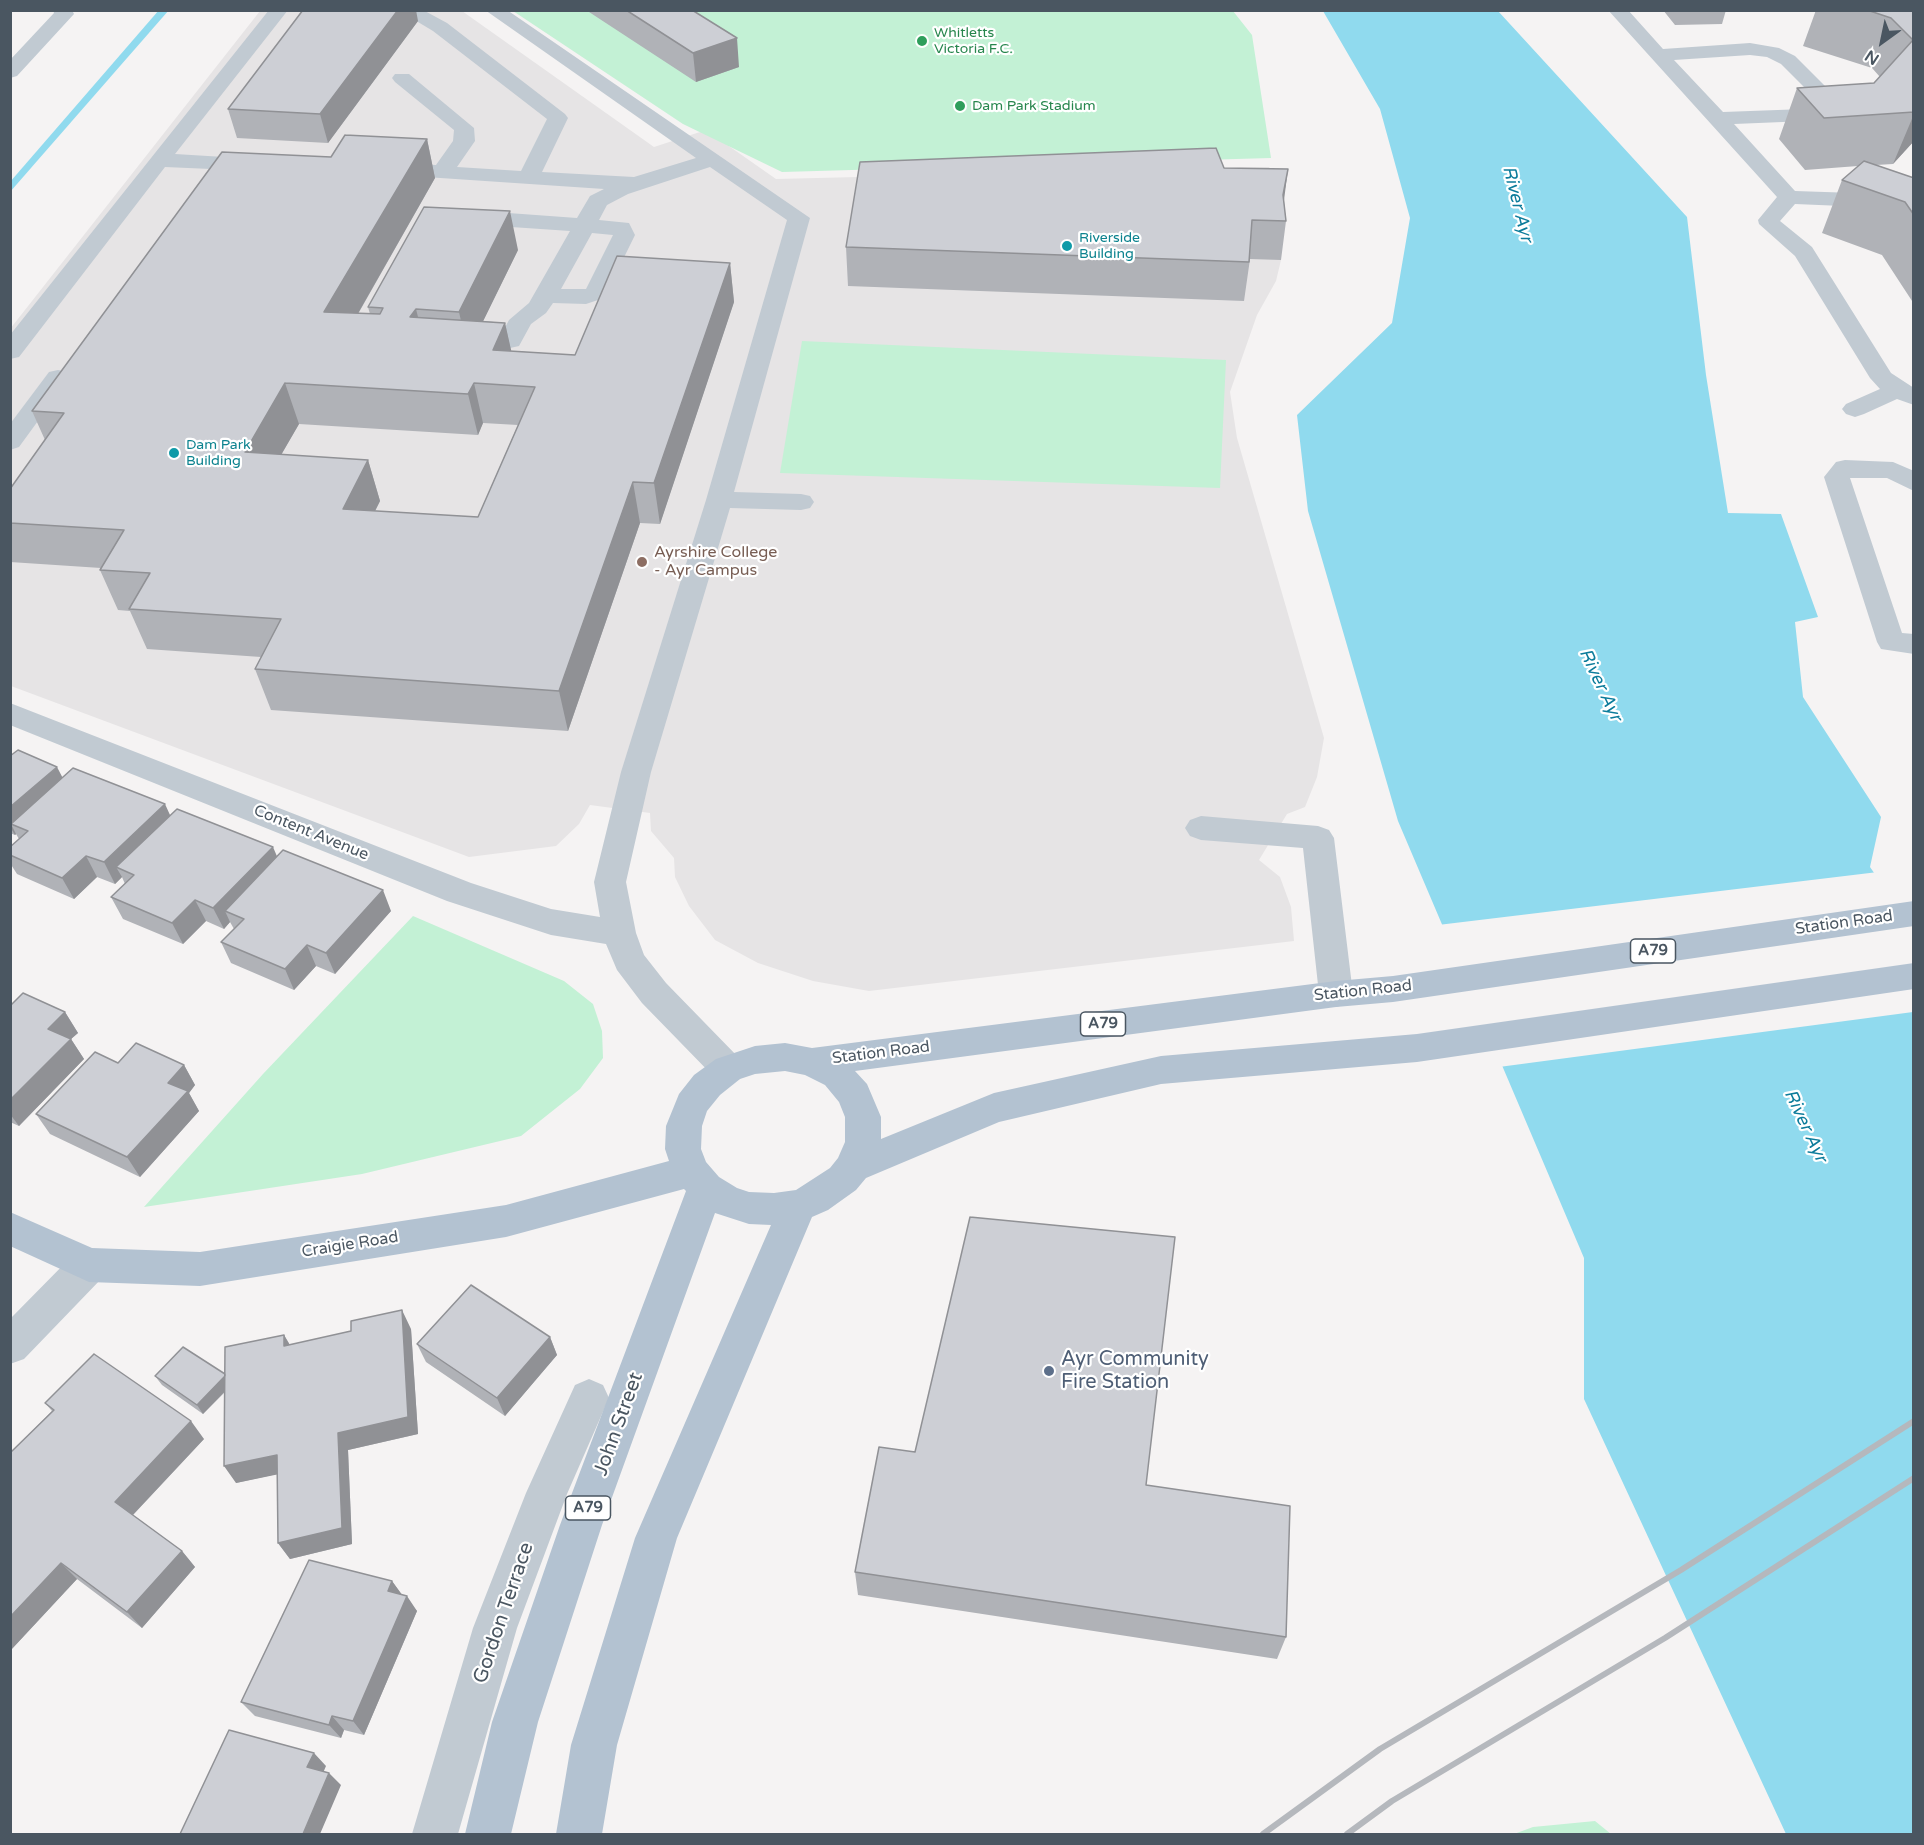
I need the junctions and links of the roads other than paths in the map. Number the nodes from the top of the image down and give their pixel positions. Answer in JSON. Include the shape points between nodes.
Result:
{"nodes":[{"id":1,"x":62,"y":10,"type":"edge"},
{"id":2,"x":279,"y":10,"type":"edge"},
{"id":3,"x":407,"y":10,"type":"edge"},
{"id":4,"x":494,"y":10,"type":"edge"},
{"id":5,"x":1617,"y":10,"type":"edge"},
{"id":6,"x":1658,"y":55,"type":"junction"},
{"id":7,"x":10,"y":72,"type":"edge"},
{"id":8,"x":402,"y":78,"type":"dead end"},
{"id":9,"x":1716,"y":119,"type":"junction"},
{"id":10,"x":159,"y":160,"type":"junction"},
{"id":11,"x":711,"y":160,"type":"junction"},
{"id":12,"x":273,"y":165,"type":"edge"},
{"id":13,"x":363,"y":168,"type":"edge"},
{"id":14,"x":442,"y":172,"type":"junction"},
{"id":15,"x":529,"y":177,"type":"junction"},
{"id":16,"x":636,"y":184,"type":"junction"},
{"id":17,"x":1789,"y":197,"type":"junction"},
{"id":18,"x":1914,"y":202,"type":"edge"},
{"id":19,"x":465,"y":217,"type":"edge"},
{"id":20,"x":583,"y":225,"type":"junction"},
{"id":21,"x":546,"y":296,"type":"junction"},
{"id":22,"x":510,"y":341,"type":"dead end"},
{"id":23,"x":10,"y":352,"type":"edge"},
{"id":24,"x":71,"y":359,"type":"edge"},
{"id":25,"x":1905,"y":394,"type":"edge"},
{"id":26,"x":1855,"y":409,"type":"dead end"},
{"id":27,"x":10,"y":442,"type":"edge"},
{"id":28,"x":1914,"y":483,"type":"edge"},
{"id":29,"x":719,"y":500,"type":"junction"},
{"id":30,"x":801,"y":502,"type":"dead end"},
{"id":31,"x":1914,"y":644,"type":"edge"},
{"id":32,"x":10,"y":712,"type":"edge"},
{"id":33,"x":1201,"y":828,"type":"dead end"},
{"id":34,"x":1914,"y":913,"type":"edge"},
{"id":35,"x":619,"y":933,"type":"junction"},
{"id":36,"x":1914,"y":976,"type":"edge"},
{"id":37,"x":1336,"y":994,"type":"junction"},
{"id":38,"x":812,"y":1062,"type":"junction"},
{"id":39,"x":728,"y":1070,"type":"junction"},
{"id":40,"x":853,"y":1167,"type":"junction"},
{"id":41,"x":699,"y":1180,"type":"junction"},
{"id":42,"x":798,"y":1206,"type":"junction"},
{"id":43,"x":10,"y":1228,"type":"edge"},
{"id":44,"x":89,"y":1265,"type":"junction"},
{"id":45,"x":10,"y":1346,"type":"edge"},
{"id":46,"x":590,"y":1398,"type":"dead end"},
{"id":47,"x":435,"y":1834,"type":"edge"},
{"id":48,"x":488,"y":1834,"type":"edge"},
{"id":49,"x":579,"y":1834,"type":"edge"}],
"edges":[{"from":1,"to":7,"type":"street","via":[[64,14]]},
{"from":2,"to":10,"type":"street"},
{"from":3,"to":15,"type":"street","via":[[440,27],[558,118]]},
{"from":4,"to":11,"type":"street"},
{"from":5,"to":6,"type":"street"},
{"from":6,"to":9,"type":"street"},
{"from":6,"to":9,"type":"street","via":[[1750,49],[1772,52],[1788,60],[1828,99],[1824,109],[1807,115]]},
{"from":8,"to":14,"type":"street","via":[[464,128],[464,141]]},
{"from":9,"to":17,"type":"street"},
{"from":10,"to":12,"type":"street","via":[[210,173]]},
{"from":10,"to":23,"type":"street"},
{"from":11,"to":16,"type":"street"},
{"from":11,"to":29,"type":"street","via":[[799,218]]},
{"from":13,"to":14,"type":"street"},
{"from":14,"to":15,"type":"street"},
{"from":15,"to":16,"type":"street"},
{"from":16,"to":20,"type":"street","via":[[598,201]]},
{"from":17,"to":18,"type":"street"},
{"from":17,"to":25,"type":"street","via":[[1769,220],[1770,224],[1804,252],[1882,378]]},
{"from":19,"to":20,"type":"street"},
{"from":20,"to":21,"type":"street"},
{"from":20,"to":21,"type":"street","via":[[621,228],[624,235],[596,293],[586,297]]},
{"from":21,"to":22,"type":"street","via":[[538,308],[521,320]]},
{"from":24,"to":27,"type":"street"},
{"from":25,"to":26,"type":"street"},
{"from":28,"to":31,"type":"street","via":[[1893,470],[1845,468],[1837,477],[1892,642]]},
{"from":29,"to":30,"type":"street"},
{"from":29,"to":35,"type":"street","via":[[636,772],[610,882]]},
{"from":32,"to":35,"type":"street","name":"Content Avenue","via":[[459,892],[551,922]]},
{"from":33,"to":37,"type":"street","via":[[1318,838]]},
{"from":34,"to":37,"type":"main road","name":"Station Road","number":"A79"},
{"from":35,"to":39,"type":"street","via":[[629,961],[654,993]]},
{"from":36,"to":40,"type":"main road","number":"A79","via":[[1417,1048],[1161,1070],[994,1108]]},
{"from":37,"to":38,"type":"main road","name":"Station Road","number":"A79"},
{"from":38,"to":39,"type":"main road","number":"A79","via":[[784,1057],[755,1060]]},
{"from":38,"to":40,"type":"main road","number":"A79","via":[[837,1075],[854,1094],[863,1117],[863,1142]]},
{"from":39,"to":41,"type":"main road","number":"A79","via":[[707,1085],[692,1104],[684,1126],[683,1149]]},
{"from":40,"to":42,"type":"main road","number":"A79","via":[[830,1190]]},
{"from":41,"to":42,"type":"main road","number":"A79","via":[[726,1201],[749,1208]]},
{"from":41,"to":44,"type":"main road","name":"Craigie Road","via":[[506,1221],[200,1269]]},
{"from":41,"to":48,"type":"main road","name":"John Street","number":"A79","via":[[515,1722]]},
{"from":42,"to":49,"type":"main road","via":[[656,1538],[594,1744]]},
{"from":43,"to":44,"type":"main road","name":"Craigie Road"},
{"from":44,"to":45,"type":"street"},
{"from":46,"to":47,"type":"street","name":"Gordon Terrace","via":[[547,1493],[495,1628]]}]}
